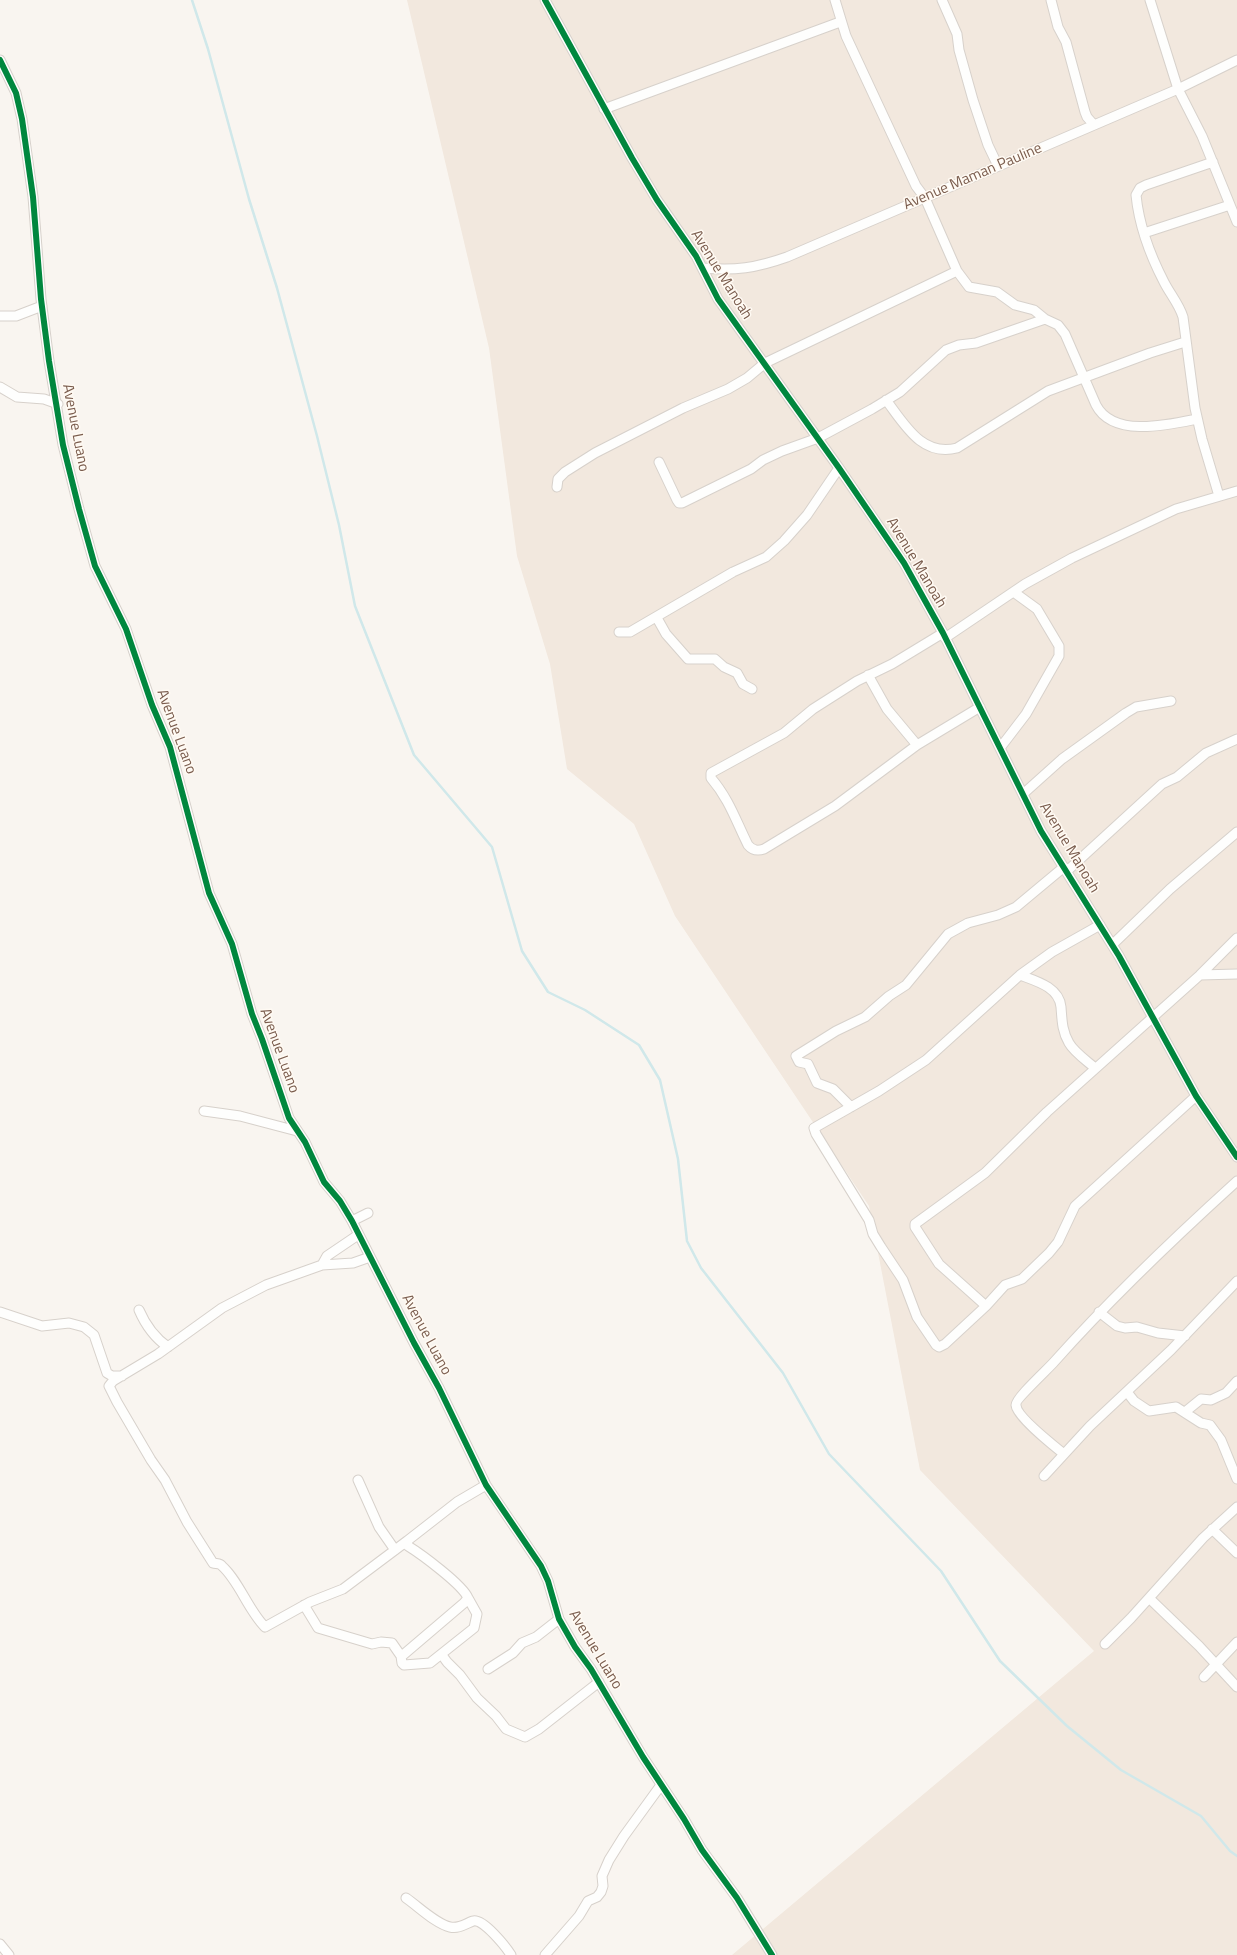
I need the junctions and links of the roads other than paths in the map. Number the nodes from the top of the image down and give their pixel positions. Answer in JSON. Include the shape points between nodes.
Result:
{"nodes":[{"id":1,"x":545,"y":0,"type":"edge"},
{"id":2,"x":834,"y":0,"type":"edge"},
{"id":3,"x":942,"y":0,"type":"edge"},
{"id":4,"x":1051,"y":0,"type":"edge"},
{"id":5,"x":1150,"y":0,"type":"edge"},
{"id":6,"x":840,"y":22,"type":"junction"},
{"id":7,"x":0,"y":60,"type":"edge"},
{"id":8,"x":1237,"y":60,"type":"edge"},
{"id":9,"x":1178,"y":89,"type":"junction"},
{"id":10,"x":604,"y":109,"type":"junction"},
{"id":11,"x":1094,"y":125,"type":"junction"},
{"id":12,"x":1213,"y":162,"type":"junction"},
{"id":13,"x":998,"y":166,"type":"junction"},
{"id":14,"x":925,"y":198,"type":"junction"},
{"id":15,"x":1230,"y":205,"type":"junction"},
{"id":16,"x":1237,"y":222,"type":"edge"},
{"id":17,"x":1144,"y":233,"type":"junction"},
{"id":18,"x":702,"y":268,"type":"junction"},
{"id":19,"x":958,"y":271,"type":"junction"},
{"id":20,"x":42,"y":306,"type":"junction"},
{"id":21,"x":0,"y":316,"type":"edge"},
{"id":22,"x":1045,"y":319,"type":"junction"},
{"id":23,"x":1186,"y":342,"type":"junction"},
{"id":24,"x":764,"y":363,"type":"junction"},
{"id":25,"x":1086,"y":377,"type":"junction"},
{"id":26,"x":0,"y":387,"type":"edge"},
{"id":27,"x":886,"y":400,"type":"junction"},
{"id":28,"x":58,"y":404,"type":"junction"},
{"id":29,"x":1197,"y":419,"type":"junction"},
{"id":30,"x":818,"y":438,"type":"junction"},
{"id":31,"x":659,"y":462,"type":"dead end"},
{"id":32,"x":839,"y":468,"type":"junction"},
{"id":33,"x":557,"y":487,"type":"dead end"},
{"id":34,"x":1237,"y":491,"type":"edge"},
{"id":35,"x":1219,"y":496,"type":"junction"},
{"id":36,"x":1015,"y":593,"type":"junction"},
{"id":37,"x":657,"y":618,"type":"junction"},
{"id":38,"x":619,"y":632,"type":"dead end"},
{"id":39,"x":944,"y":636,"type":"junction"},
{"id":40,"x":868,"y":675,"type":"junction"},
{"id":41,"x":752,"y":689,"type":"dead end"},
{"id":42,"x":1171,"y":702,"type":"dead end"},
{"id":43,"x":980,"y":707,"type":"junction"},
{"id":44,"x":1237,"y":739,"type":"edge"},
{"id":45,"x":917,"y":745,"type":"junction"},
{"id":46,"x":1000,"y":748,"type":"junction"},
{"id":47,"x":1023,"y":794,"type":"junction"},
{"id":48,"x":1237,"y":832,"type":"edge"},
{"id":49,"x":1065,"y":869,"type":"junction"},
{"id":50,"x":1100,"y":925,"type":"junction"},
{"id":51,"x":1237,"y":938,"type":"edge"},
{"id":52,"x":1112,"y":945,"type":"junction"},
{"id":53,"x":1237,"y":974,"type":"edge"},
{"id":54,"x":1020,"y":975,"type":"junction"},
{"id":55,"x":1200,"y":975,"type":"junction"},
{"id":56,"x":1153,"y":1016,"type":"junction"},
{"id":57,"x":1095,"y":1068,"type":"junction"},
{"id":58,"x":1196,"y":1096,"type":"junction"},
{"id":59,"x":851,"y":1107,"type":"junction"},
{"id":60,"x":204,"y":1111,"type":"dead end"},
{"id":61,"x":297,"y":1131,"type":"junction"},
{"id":62,"x":1237,"y":1157,"type":"edge"},
{"id":63,"x":1237,"y":1181,"type":"edge"},
{"id":64,"x":368,"y":1213,"type":"dead end"},
{"id":65,"x":352,"y":1221,"type":"junction"},
{"id":66,"x":358,"y":1235,"type":"junction"},
{"id":67,"x":370,"y":1257,"type":"junction"},
{"id":68,"x":322,"y":1266,"type":"junction"},
{"id":69,"x":1237,"y":1281,"type":"edge"},
{"id":70,"x":986,"y":1306,"type":"junction"},
{"id":71,"x":139,"y":1310,"type":"dead end"},
{"id":72,"x":0,"y":1312,"type":"edge"},
{"id":73,"x":1099,"y":1312,"type":"junction"},
{"id":74,"x":1184,"y":1336,"type":"junction"},
{"id":75,"x":168,"y":1347,"type":"junction"},
{"id":76,"x":122,"y":1376,"type":"junction"},
{"id":77,"x":1237,"y":1381,"type":"edge"},
{"id":78,"x":1127,"y":1392,"type":"junction"},
{"id":79,"x":1185,"y":1412,"type":"junction"},
{"id":80,"x":1064,"y":1454,"type":"junction"},
{"id":81,"x":1044,"y":1476,"type":"dead end"},
{"id":82,"x":1237,"y":1479,"type":"edge"},
{"id":83,"x":358,"y":1480,"type":"dead end"},
{"id":84,"x":486,"y":1485,"type":"junction"},
{"id":85,"x":1237,"y":1507,"type":"edge"},
{"id":86,"x":1212,"y":1530,"type":"junction"},
{"id":87,"x":407,"y":1541,"type":"junction"},
{"id":88,"x":395,"y":1550,"type":"junction"},
{"id":89,"x":1237,"y":1554,"type":"edge"},
{"id":90,"x":468,"y":1598,"type":"junction"},
{"id":91,"x":1149,"y":1598,"type":"junction"},
{"id":92,"x":304,"y":1605,"type":"junction"},
{"id":93,"x":559,"y":1619,"type":"junction"},
{"id":94,"x":1237,"y":1642,"type":"edge"},
{"id":95,"x":1105,"y":1644,"type":"dead end"},
{"id":96,"x":442,"y":1655,"type":"junction"},
{"id":97,"x":401,"y":1656,"type":"junction"},
{"id":98,"x":1216,"y":1665,"type":"junction"},
{"id":99,"x":488,"y":1669,"type":"dead end"},
{"id":100,"x":1204,"y":1677,"type":"dead end"},
{"id":101,"x":599,"y":1682,"type":"junction"},
{"id":102,"x":1237,"y":1687,"type":"edge"},
{"id":103,"x":661,"y":1785,"type":"junction"},
{"id":104,"x":406,"y":1898,"type":"dead end"},
{"id":105,"x":0,"y":1944,"type":"edge"},
{"id":106,"x":9,"y":1955,"type":"edge"},
{"id":107,"x":512,"y":1955,"type":"edge"},
{"id":108,"x":545,"y":1955,"type":"edge"},
{"id":109,"x":772,"y":1955,"type":"edge"}],
"edges":[{"from":1,"to":10,"type":"street","name":"Avenue Manoah"},
{"from":2,"to":6,"type":"street"},
{"from":3,"to":13,"type":"street","via":[[958,34],[959,50],[973,100]]},
{"from":4,"to":11,"type":"street","via":[[1058,27],[1066,42],[1085,112]]},
{"from":5,"to":9,"type":"street"},
{"from":6,"to":10,"type":"street"},
{"from":6,"to":14,"type":"street","via":[[916,186]]},
{"from":7,"to":20,"type":"street","name":"Avenue Luano","via":[[16,93],[22,119]]},
{"from":8,"to":9,"type":"street","name":"Avenue Maman Pauline"},
{"from":9,"to":11,"type":"street","name":"Avenue Maman Pauline"},
{"from":9,"to":12,"type":"street"},
{"from":10,"to":18,"type":"street","name":"Avenue Manoah","via":[[657,200]]},
{"from":11,"to":13,"type":"street","name":"Avenue Maman Pauline"},
{"from":12,"to":15,"type":"street"},
{"from":12,"to":17,"type":"street","via":[[1140,188],[1136,195]]},
{"from":13,"to":14,"type":"street","name":"Avenue Maman Pauline"},
{"from":14,"to":18,"type":"street","name":"Avenue Maman Pauline","via":[[768,264],[727,270]]},
{"from":14,"to":19,"type":"street"},
{"from":15,"to":16,"type":"street"},
{"from":15,"to":17,"type":"street"},
{"from":17,"to":23,"type":"street","via":[[1164,283],[1181,310]]},
{"from":18,"to":24,"type":"street","name":"Avenue Manoah","via":[[718,299]]},
{"from":19,"to":22,"type":"street","via":[[969,287],[996,292],[1015,305],[1034,310]]},
{"from":19,"to":24,"type":"street"},
{"from":20,"to":21,"type":"street","via":[[16,316]]},
{"from":20,"to":28,"type":"street","name":"Avenue Luano"},
{"from":22,"to":25,"type":"street","via":[[1063,330]]},
{"from":22,"to":27,"type":"street","via":[[976,344],[946,350],[900,392]]},
{"from":23,"to":25,"type":"street"},
{"from":23,"to":29,"type":"street"},
{"from":24,"to":30,"type":"street","name":"Avenue Manoah"},
{"from":24,"to":33,"type":"street","via":[[747,378],[728,389],[683,408],[595,453],[565,472],[558,479]]},
{"from":25,"to":27,"type":"street","via":[[1048,391],[957,448],[946,450],[932,448],[920,441]]},
{"from":25,"to":29,"type":"street","via":[[1100,412],[1113,420],[1147,427]]},
{"from":26,"to":28,"type":"street","via":[[17,397]]},
{"from":27,"to":30,"type":"street"},
{"from":28,"to":61,"type":"street","name":"Avenue Luano","via":[[64,445],[95,566],[126,629],[170,747],[209,893],[232,944],[252,1014],[286,1111]]},
{"from":29,"to":35,"type":"street"},
{"from":30,"to":31,"type":"street","via":[[776,454],[681,503],[677,500]]},
{"from":30,"to":32,"type":"street","name":"Avenue Manoah"},
{"from":32,"to":37,"type":"street","via":[[807,515],[766,557],[732,572]]},
{"from":32,"to":39,"type":"street","name":"Avenue Manoah","via":[[904,563]]},
{"from":34,"to":35,"type":"street"},
{"from":35,"to":36,"type":"street","via":[[1176,509],[1120,534],[1025,584]]},
{"from":36,"to":39,"type":"street"},
{"from":36,"to":46,"type":"street","via":[[1037,609],[1059,646],[1059,656],[1026,714]]},
{"from":37,"to":38,"type":"street","via":[[630,632]]},
{"from":37,"to":41,"type":"street","via":[[666,634],[688,659],[715,659],[737,673],[742,684]]},
{"from":39,"to":40,"type":"street"},
{"from":39,"to":43,"type":"street","name":"Avenue Manoah"},
{"from":40,"to":45,"type":"street","via":[[887,709]]},
{"from":40,"to":45,"type":"street","via":[[827,700],[784,733],[711,773],[711,778],[730,804],[748,845],[754,850],[764,849],[835,806]]},
{"from":42,"to":47,"type":"street","via":[[1136,707],[1126,713],[1062,759]]},
{"from":43,"to":45,"type":"street"},
{"from":43,"to":46,"type":"street","name":"Avenue Manoah"},
{"from":44,"to":49,"type":"street","via":[[1206,753],[1177,777],[1162,784]]},
{"from":46,"to":47,"type":"street","name":"Avenue Manoah"},
{"from":47,"to":49,"type":"street","name":"Avenue Manoah","via":[[1041,831]]},
{"from":48,"to":52,"type":"street","via":[[1170,889]]},
{"from":49,"to":50,"type":"street","name":"Avenue Manoah"},
{"from":49,"to":59,"type":"street","via":[[1016,907],[968,923],[948,934],[906,985],[865,1017],[836,1031],[796,1056],[799,1062],[808,1064],[817,1084],[832,1089]]},
{"from":50,"to":52,"type":"street","name":"Avenue Manoah"},
{"from":50,"to":54,"type":"street","via":[[1052,952]]},
{"from":51,"to":55,"type":"street"},
{"from":52,"to":56,"type":"street","name":"Avenue Manoah"},
{"from":53,"to":55,"type":"street"},
{"from":54,"to":57,"type":"street","via":[[1042,983],[1058,996],[1062,1028],[1069,1044]]},
{"from":54,"to":59,"type":"street","via":[[926,1060]]},
{"from":55,"to":56,"type":"street"},
{"from":56,"to":57,"type":"street"},
{"from":56,"to":58,"type":"street","name":"Avenue Manoah"},
{"from":57,"to":70,"type":"street","via":[[985,1172],[915,1224],[939,1264]]},
{"from":58,"to":62,"type":"street","name":"Avenue Manoah"},
{"from":58,"to":70,"type":"street","via":[[1075,1206],[1058,1242],[1049,1253],[1022,1279],[1005,1285]]},
{"from":59,"to":70,"type":"street","via":[[817,1126],[814,1131],[856,1197],[880,1247],[903,1280],[921,1324],[939,1347]]},
{"from":60,"to":61,"type":"street","via":[[234,1115]]},
{"from":61,"to":65,"type":"street","name":"Avenue Luano","via":[[324,1182]]},
{"from":63,"to":73,"type":"street"},
{"from":64,"to":65,"type":"street"},
{"from":65,"to":66,"type":"street","name":"Avenue Luano"},
{"from":66,"to":67,"type":"street","name":"Avenue Luano"},
{"from":66,"to":68,"type":"street","via":[[327,1256]]},
{"from":67,"to":68,"type":"street","via":[[353,1263]]},
{"from":67,"to":84,"type":"street","name":"Avenue Luano","via":[[440,1388]]},
{"from":68,"to":75,"type":"street","via":[[279,1280],[232,1302]]},
{"from":69,"to":74,"type":"street"},
{"from":71,"to":75,"type":"street","via":[[144,1322]]},
{"from":72,"to":76,"type":"street","via":[[42,1326],[69,1323],[84,1327],[94,1335],[107,1373]]},
{"from":73,"to":74,"type":"street","via":[[1117,1326],[1137,1326],[1158,1333]]},
{"from":73,"to":80,"type":"street","via":[[1017,1400],[1016,1405],[1029,1424]]},
{"from":74,"to":78,"type":"street"},
{"from":75,"to":76,"type":"street"},
{"from":76,"to":92,"type":"street","via":[[109,1386],[112,1394],[213,1563],[222,1566],[265,1627]]},
{"from":77,"to":79,"type":"street","via":[[1226,1393],[1211,1400],[1201,1399]]},
{"from":78,"to":79,"type":"street","via":[[1134,1401],[1149,1410],[1176,1407]]},
{"from":78,"to":80,"type":"street"},
{"from":79,"to":82,"type":"street","via":[[1201,1424],[1210,1425],[1217,1432]]},
{"from":80,"to":81,"type":"street"},
{"from":83,"to":88,"type":"street","via":[[379,1527]]},
{"from":84,"to":87,"type":"street","via":[[457,1502]]},
{"from":84,"to":93,"type":"street","name":"Avenue Luano","via":[[541,1566]]},
{"from":85,"to":86,"type":"street"},
{"from":86,"to":89,"type":"street"},
{"from":86,"to":91,"type":"street","via":[[1183,1558]]},
{"from":87,"to":88,"type":"street"},
{"from":87,"to":90,"type":"street","via":[[408,1546],[440,1570]]},
{"from":88,"to":92,"type":"street","via":[[343,1589]]},
{"from":90,"to":96,"type":"street","via":[[477,1614],[474,1628]]},
{"from":90,"to":97,"type":"street"},
{"from":91,"to":95,"type":"street"},
{"from":91,"to":98,"type":"street"},
{"from":92,"to":97,"type":"street","via":[[318,1628],[372,1644],[392,1643]]},
{"from":93,"to":99,"type":"street"},
{"from":93,"to":101,"type":"street","name":"Avenue Luano"},
{"from":94,"to":98,"type":"street"},
{"from":96,"to":97,"type":"street","via":[[427,1664],[408,1666],[402,1663]]},
{"from":96,"to":101,"type":"street","via":[[467,1683],[476,1698],[506,1729],[525,1737]]},
{"from":98,"to":100,"type":"street"},
{"from":98,"to":102,"type":"street"},
{"from":101,"to":103,"type":"street","name":"Avenue Luano"},
{"from":103,"to":108,"type":"street","via":[[609,1860],[602,1876],[601,1892],[597,1897],[588,1900],[579,1916]]},
{"from":103,"to":109,"type":"street","name":"Avenue Luano"},
{"from":104,"to":107,"type":"street","via":[[437,1922],[449,1927],[479,1921]]},
{"from":105,"to":106,"type":"street"}]}
